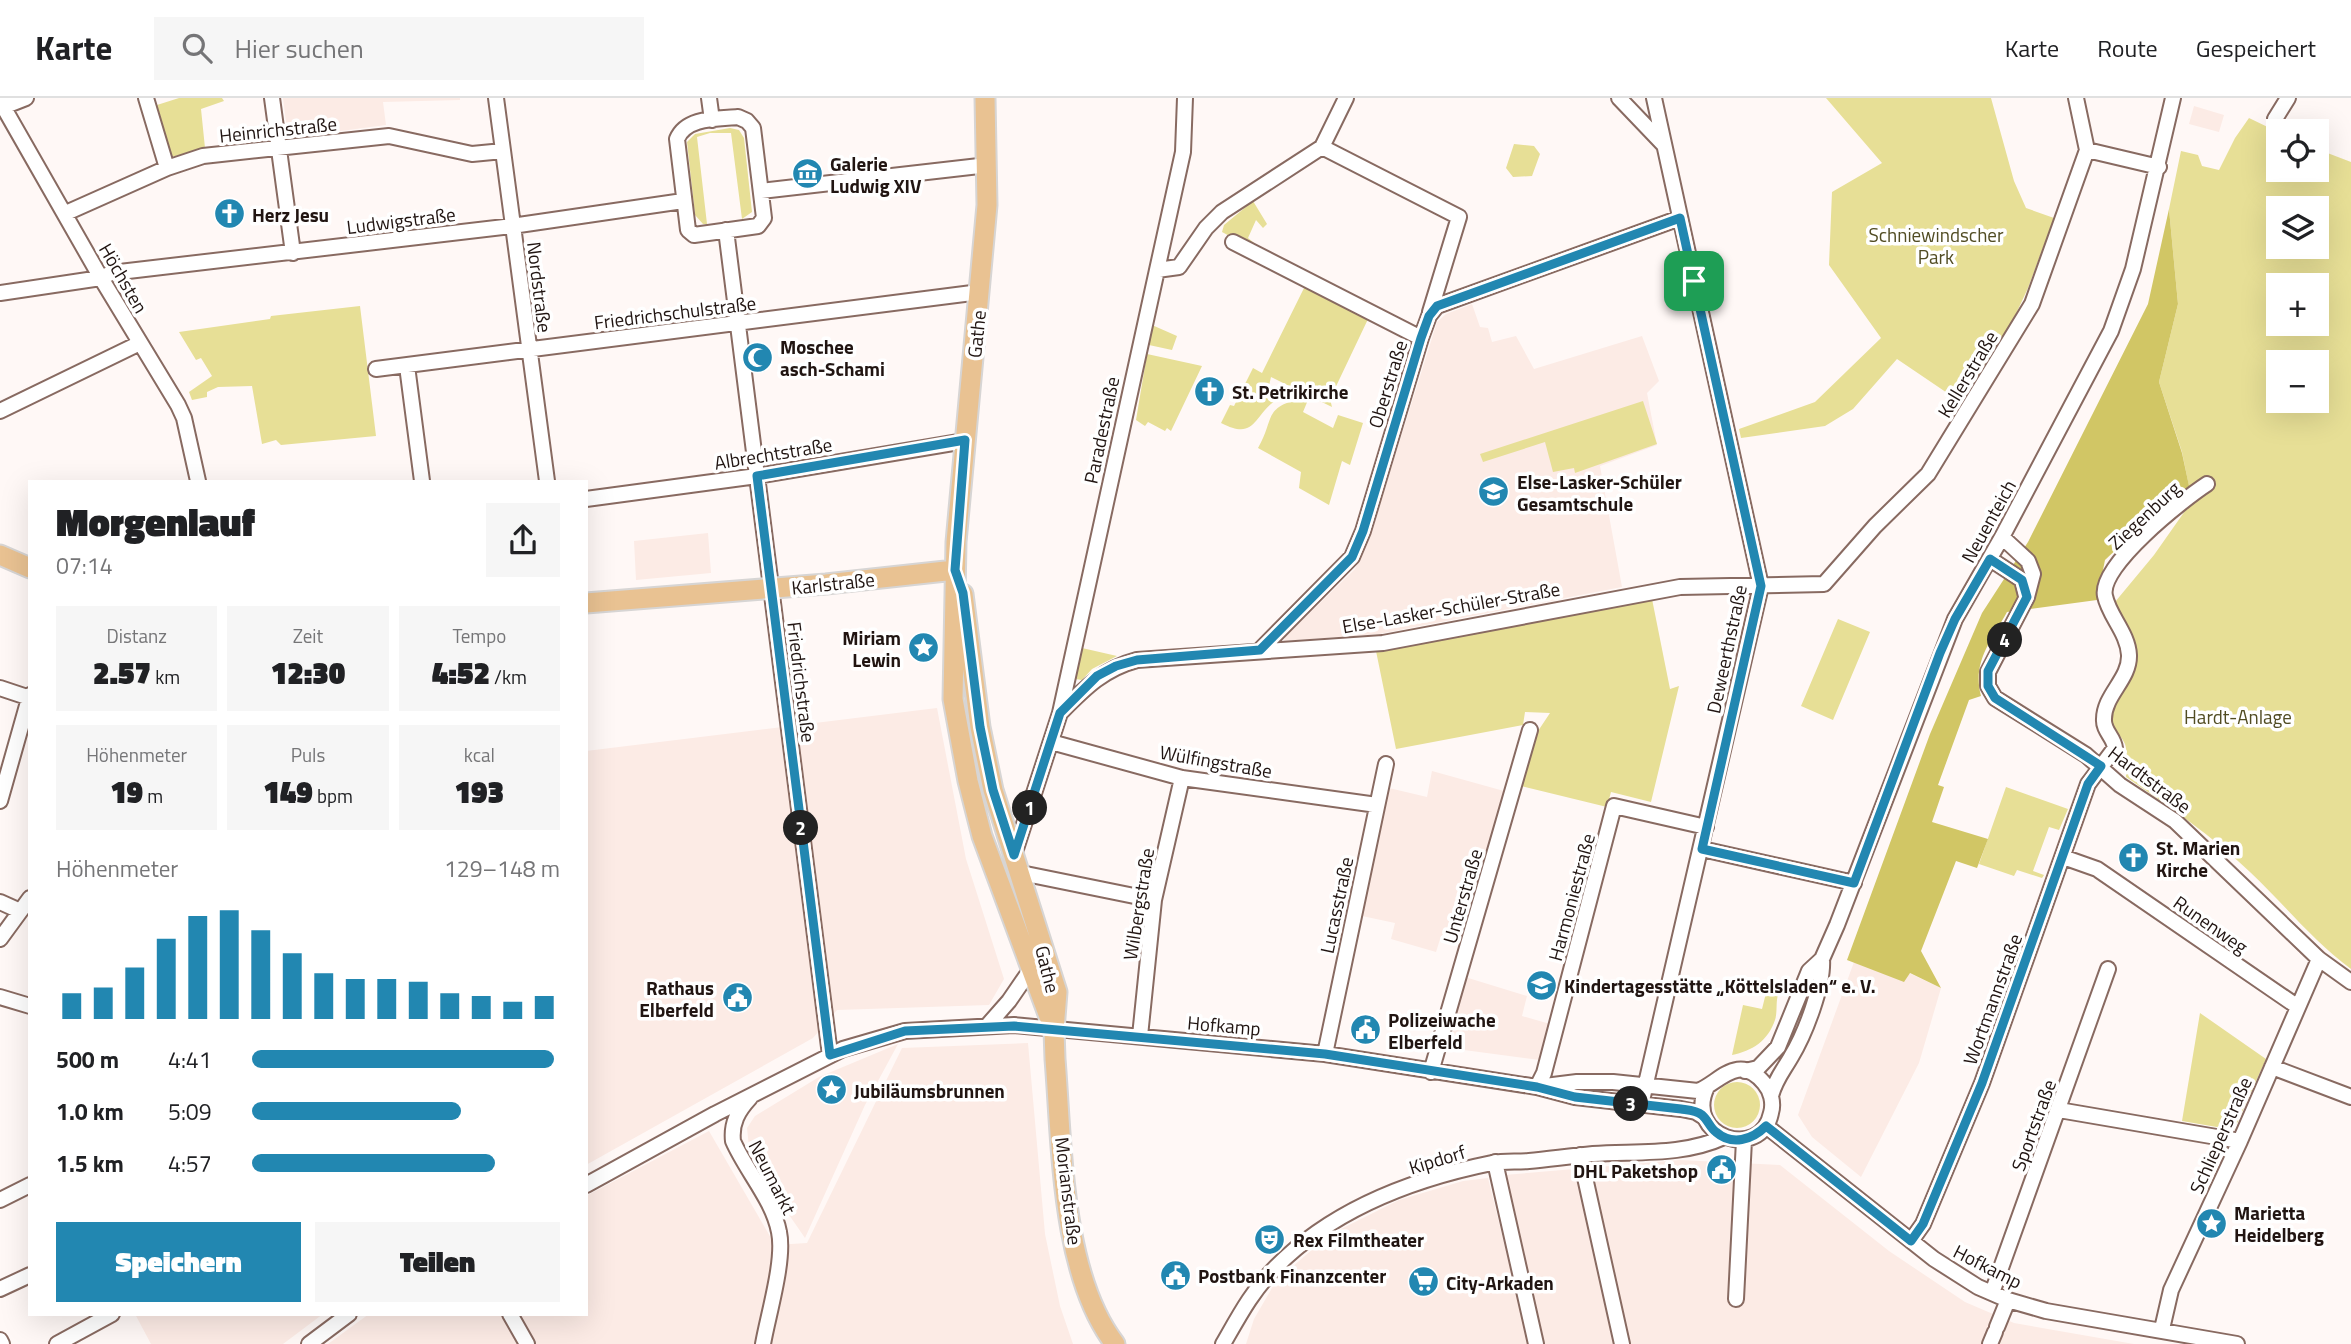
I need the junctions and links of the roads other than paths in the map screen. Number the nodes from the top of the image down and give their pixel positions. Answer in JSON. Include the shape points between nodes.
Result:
{"nodes":[{"id":1,"x":26,"y":98,"type":"edge"},
{"id":2,"x":146,"y":98,"type":"edge"},
{"id":3,"x":272,"y":98,"type":"edge"},
{"id":4,"x":496,"y":98,"type":"edge"},
{"id":5,"x":709,"y":98,"type":"edge"},
{"id":6,"x":985,"y":98,"type":"edge"},
{"id":7,"x":1185,"y":98,"type":"edge"},
{"id":8,"x":1346,"y":98,"type":"edge"},
{"id":9,"x":1619,"y":98,"type":"edge"},
{"id":10,"x":1654,"y":98,"type":"edge"},
{"id":11,"x":2076,"y":98,"type":"edge"},
{"id":12,"x":2174,"y":98,"type":"edge"},
{"id":13,"x":2288,"y":98,"type":"edge"},
{"id":14,"x":3,"y":111,"type":"edge"},
{"id":15,"x":2275,"y":119,"type":"edge"},
{"id":16,"x":712,"y":120,"type":"junction"},
{"id":17,"x":1664,"y":145,"type":"junction"},
{"id":18,"x":1322,"y":147,"type":"junction"},
{"id":19,"x":279,"y":149,"type":"junction"},
{"id":20,"x":2087,"y":150,"type":"junction"},
{"id":21,"x":503,"y":151,"type":"junction"},
{"id":22,"x":988,"y":165,"type":"junction"},
{"id":23,"x":2159,"y":167,"type":"junction"},
{"id":24,"x":167,"y":168,"type":"junction"},
{"id":25,"x":761,"y":191,"type":"junction"},
{"id":26,"x":683,"y":201,"type":"junction"},
{"id":27,"x":66,"y":213,"type":"junction"},
{"id":28,"x":1680,"y":218,"type":"junction"},
{"id":29,"x":512,"y":226,"type":"junction"},
{"id":30,"x":726,"y":230,"type":"junction"},
{"id":31,"x":1233,"y":242,"type":"dead end"},
{"id":32,"x":293,"y":253,"type":"junction"},
{"id":33,"x":1157,"y":270,"type":"junction"},
{"id":34,"x":101,"y":278,"type":"junction"},
{"id":35,"x":980,"y":292,"type":"junction"},
{"id":36,"x":0,"y":293,"type":"edge"},
{"id":37,"x":1429,"y":316,"type":"junction"},
{"id":38,"x":737,"y":324,"type":"junction"},
{"id":39,"x":1421,"y":338,"type":"junction"},
{"id":40,"x":140,"y":344,"type":"junction"},
{"id":41,"x":528,"y":350,"type":"junction"},
{"id":42,"x":407,"y":366,"type":"junction"},
{"id":43,"x":376,"y":369,"type":"dead end"},
{"id":44,"x":0,"y":411,"type":"edge"},
{"id":45,"x":965,"y":440,"type":"junction"},
{"id":46,"x":757,"y":476,"type":"junction"},
{"id":47,"x":198,"y":480,"type":"edge"},
{"id":48,"x":422,"y":480,"type":"edge"},
{"id":49,"x":547,"y":480,"type":"edge"},
{"id":50,"x":2207,"y":484,"type":"dead end"},
{"id":51,"x":588,"y":499,"type":"edge"},
{"id":52,"x":2002,"y":537,"type":"junction"},
{"id":53,"x":0,"y":555,"type":"edge"},
{"id":54,"x":1990,"y":559,"type":"junction"},
{"id":55,"x":28,"y":567,"type":"edge"},
{"id":56,"x":955,"y":570,"type":"junction"},
{"id":57,"x":1824,"y":584,"type":"joint"},
{"id":58,"x":1761,"y":586,"type":"junction"},
{"id":59,"x":772,"y":589,"type":"junction"},
{"id":60,"x":2027,"y":597,"type":"junction"},
{"id":61,"x":588,"y":603,"type":"edge"},
{"id":62,"x":1260,"y":650,"type":"junction"},
{"id":63,"x":0,"y":688,"type":"edge"},
{"id":64,"x":28,"y":697,"type":"edge"},
{"id":65,"x":28,"y":701,"type":"edge"},
{"id":66,"x":1060,"y":713,"type":"junction"},
{"id":67,"x":1530,"y":730,"type":"dead end"},
{"id":68,"x":1051,"y":741,"type":"junction"},
{"id":69,"x":1386,"y":764,"type":"dead end"},
{"id":70,"x":2101,"y":766,"type":"junction"},
{"id":71,"x":1182,"y":778,"type":"junction"},
{"id":72,"x":0,"y":801,"type":"edge"},
{"id":73,"x":1377,"y":805,"type":"junction"},
{"id":74,"x":1706,"y":827,"type":"junction"},
{"id":75,"x":1702,"y":849,"type":"junction"},
{"id":76,"x":2063,"y":857,"type":"junction"},
{"id":77,"x":1020,"y":871,"type":"junction"},
{"id":78,"x":1854,"y":883,"type":"junction"},
{"id":79,"x":1001,"y":888,"type":"junction"},
{"id":80,"x":28,"y":901,"type":"edge"},
{"id":81,"x":1154,"y":901,"type":"junction"},
{"id":82,"x":0,"y":902,"type":"edge"},
{"id":83,"x":20,"y":911,"type":"junction"},
{"id":84,"x":0,"y":939,"type":"edge"},
{"id":85,"x":1822,"y":959,"type":"junction"},
{"id":86,"x":2319,"y":959,"type":"junction"},
{"id":87,"x":1031,"y":969,"type":"junction"},
{"id":88,"x":2108,"y":969,"type":"dead end"},
{"id":89,"x":2351,"y":982,"type":"edge"},
{"id":90,"x":0,"y":997,"type":"edge"},
{"id":91,"x":28,"y":1005,"type":"edge"},
{"id":92,"x":2298,"y":1007,"type":"junction"},
{"id":93,"x":987,"y":1026,"type":"junction"},
{"id":94,"x":1054,"y":1030,"type":"junction"},
{"id":95,"x":905,"y":1031,"type":"joint"},
{"id":96,"x":1140,"y":1036,"type":"junction"},
{"id":97,"x":1325,"y":1054,"type":"junction"},
{"id":98,"x":830,"y":1055,"type":"junction"},
{"id":99,"x":2272,"y":1067,"type":"junction"},
{"id":100,"x":1745,"y":1071,"type":"junction"},
{"id":101,"x":1431,"y":1072,"type":"junction"},
{"id":102,"x":1646,"y":1085,"type":"junction"},
{"id":103,"x":1537,"y":1087,"type":"junction"},
{"id":104,"x":1707,"y":1087,"type":"junction"},
{"id":105,"x":754,"y":1094,"type":"junction"},
{"id":106,"x":1771,"y":1096,"type":"junction"},
{"id":107,"x":2351,"y":1097,"type":"edge"},
{"id":108,"x":1641,"y":1105,"type":"junction"},
{"id":109,"x":2059,"y":1110,"type":"junction"},
{"id":110,"x":1704,"y":1117,"type":"junction"},
{"id":111,"x":1766,"y":1126,"type":"junction"},
{"id":112,"x":1724,"y":1137,"type":"junction"},
{"id":113,"x":1744,"y":1140,"type":"junction"},
{"id":114,"x":2240,"y":1141,"type":"junction"},
{"id":115,"x":1580,"y":1155,"type":"junction"},
{"id":116,"x":1495,"y":1163,"type":"junction"},
{"id":117,"x":589,"y":1179,"type":"edge"},
{"id":118,"x":28,"y":1186,"type":"edge"},
{"id":119,"x":0,"y":1200,"type":"edge"},
{"id":120,"x":1911,"y":1241,"type":"junction"},
{"id":121,"x":28,"y":1276,"type":"edge"},
{"id":122,"x":0,"y":1289,"type":"edge"},
{"id":123,"x":1992,"y":1293,"type":"junction"},
{"id":124,"x":1737,"y":1299,"type":"dead end"},
{"id":125,"x":2008,"y":1300,"type":"junction"},
{"id":126,"x":108,"y":1316,"type":"edge"},
{"id":127,"x":346,"y":1316,"type":"edge"},
{"id":128,"x":511,"y":1316,"type":"edge"},
{"id":129,"x":2162,"y":1329,"type":"junction"},
{"id":130,"x":1994,"y":1334,"type":"edge"},
{"id":131,"x":57,"y":1344,"type":"edge"},
{"id":132,"x":309,"y":1344,"type":"edge"},
{"id":133,"x":527,"y":1344,"type":"edge"},
{"id":134,"x":763,"y":1344,"type":"edge"},
{"id":135,"x":1115,"y":1344,"type":"edge"},
{"id":136,"x":1223,"y":1344,"type":"edge"},
{"id":137,"x":1536,"y":1344,"type":"edge"},
{"id":138,"x":1622,"y":1344,"type":"edge"},
{"id":139,"x":2237,"y":1344,"type":"edge"}],
"edges":[{"from":1,"to":14,"type":"street"},
{"from":2,"to":24,"type":"street"},
{"from":3,"to":19,"type":"street"},
{"from":4,"to":21,"type":"street","name":"Nordstraße"},
{"from":5,"to":16,"type":"street"},
{"from":6,"to":22,"type":"main road","name":"Gathe"},
{"from":7,"to":33,"type":"street","name":"Paradestraße","via":[[1183,152]]},
{"from":8,"to":18,"type":"street"},
{"from":9,"to":17,"type":"street"},
{"from":10,"to":17,"type":"street","name":"Deweerthstraße"},
{"from":11,"to":20,"type":"street"},
{"from":12,"to":23,"type":"street","name":"Neuenteich"},
{"from":13,"to":15,"type":"street"},
{"from":14,"to":27,"type":"street","name":"Höchsten"},
{"from":16,"to":25,"type":"street","via":[[738,117],[753,128]]},
{"from":16,"to":26,"type":"street","via":[[680,129]]},
{"from":17,"to":28,"type":"street","name":"Deweerthstraße"},
{"from":18,"to":33,"type":"street","via":[[1222,212],[1179,267]]},
{"from":18,"to":37,"type":"street","name":"Oberstraße","via":[[1460,217]]},
{"from":19,"to":21,"type":"street","name":"Heinrichstraße","via":[[389,136],[472,154]]},
{"from":19,"to":24,"type":"street","name":"Heinrichstraße","via":[[203,156]]},
{"from":19,"to":32,"type":"street"},
{"from":20,"to":23,"type":"street"},
{"from":20,"to":57,"type":"street","name":"Kellerstraße","via":[[2025,315],[1928,474]]},
{"from":21,"to":29,"type":"street","name":"Nordstraße"},
{"from":22,"to":25,"type":"street"},
{"from":22,"to":35,"type":"main road","name":"Gathe"},
{"from":23,"to":52,"type":"street","name":"Neuenteich","via":[[2133,269],[2111,331]]},
{"from":24,"to":27,"type":"street","name":"Heinrichstraße"},
{"from":25,"to":30,"type":"street","via":[[764,218],[758,226]]},
{"from":26,"to":29,"type":"street","name":"Ludwigstraße"},
{"from":26,"to":30,"type":"street","via":[[688,230],[694,235]]},
{"from":27,"to":34,"type":"street","name":"Höchsten"},
{"from":28,"to":37,"type":"street","via":[[1437,306]]},
{"from":28,"to":58,"type":"street","name":"Deweerthstraße"},
{"from":29,"to":32,"type":"street","name":"Ludwigstraße"},
{"from":29,"to":41,"type":"street","name":"Nordstraße"},
{"from":30,"to":38,"type":"street","name":"Friedrichstraße"},
{"from":31,"to":39,"type":"street"},
{"from":32,"to":34,"type":"street","name":"Ludwigstraße"},
{"from":33,"to":66,"type":"street","name":"Paradestraße"},
{"from":34,"to":36,"type":"street","name":"Ludwigstraße"},
{"from":34,"to":40,"type":"street","name":"Höchsten"},
{"from":35,"to":38,"type":"street","name":"Friedrichschulstraße"},
{"from":35,"to":45,"type":"main road","name":"Gathe"},
{"from":37,"to":39,"type":"street","name":"Oberstraße"},
{"from":38,"to":41,"type":"street","name":"Friedrichschulstraße"},
{"from":38,"to":46,"type":"street","name":"Friedrichstraße"},
{"from":39,"to":62,"type":"street","name":"Oberstraße","via":[[1352,557]]},
{"from":40,"to":44,"type":"street"},
{"from":40,"to":47,"type":"street","name":"Höchsten","via":[[184,418]]},
{"from":41,"to":42,"type":"street","name":"Friedrichschulstraße"},
{"from":41,"to":49,"type":"street","name":"Nordstraße"},
{"from":42,"to":43,"type":"street","name":"Friedrichschulstraße"},
{"from":42,"to":48,"type":"street"},
{"from":45,"to":46,"type":"street","name":"Albrechtstraße"},
{"from":45,"to":56,"type":"main road","name":"Gathe"},
{"from":46,"to":51,"type":"street","name":"Albrechtstraße"},
{"from":46,"to":59,"type":"street","name":"Friedrichstraße"},
{"from":50,"to":70,"type":"street","name":"Ziegenburg","via":[[2140,540],[2105,586],[2129,657],[2105,710],[2105,727],[2115,748]]},
{"from":52,"to":54,"type":"street","name":"Neuenteich"},
{"from":52,"to":60,"type":"street","name":"Hardtstraße","via":[[2028,561],[2033,574]]},
{"from":53,"to":55,"type":"main road"},
{"from":54,"to":60,"type":"street","via":[[2022,580]]},
{"from":54,"to":78,"type":"street","name":"Neuenteich","via":[[1940,653]]},
{"from":56,"to":59,"type":"main road","name":"Karlstraße"},
{"from":56,"to":77,"type":"main road","name":"Gathe","via":[[963,593],[993,790]]},
{"from":56,"to":79,"type":"main road","name":"Gathe","via":[[953,699],[980,831]]},
{"from":57,"to":58,"type":"street","name":"Else-Lasker-Schüler-Straße"},
{"from":58,"to":62,"type":"street","name":"Else-Lasker-Schüler-Straße","via":[[1680,587],[1383,643]]},
{"from":58,"to":74,"type":"street","name":"Deweerthstraße"},
{"from":59,"to":61,"type":"main road","name":"Karlstraße"},
{"from":59,"to":98,"type":"street","name":"Friedrichstraße"},
{"from":60,"to":70,"type":"street","name":"Hardtstraße","via":[[1988,671],[1988,686],[1995,698]]},
{"from":62,"to":66,"type":"street","name":"Else-Lasker-Schüler-Straße","via":[[1163,656],[1116,666],[1097,676]]},
{"from":63,"to":64,"type":"street"},
{"from":65,"to":72,"type":"street"},
{"from":66,"to":68,"type":"street","name":"Paradestraße"},
{"from":67,"to":101,"type":"street","name":"Unterstraße"},
{"from":68,"to":71,"type":"street","name":"Wülfingstraße"},
{"from":68,"to":77,"type":"street","name":"Paradestraße"},
{"from":69,"to":73,"type":"street","name":"Lucasstraße"},
{"from":70,"to":76,"type":"street","name":"Wortmannstraße","via":[[2088,784]]},
{"from":70,"to":86,"type":"street","name":"Hardtstraße","via":[[2120,785],[2175,821]]},
{"from":71,"to":73,"type":"street","name":"Wülfingstraße"},
{"from":71,"to":81,"type":"street","name":"Wilbergstraße"},
{"from":73,"to":97,"type":"street","name":"Lucasstraße"},
{"from":74,"to":75,"type":"street","name":"Deweerthstraße"},
{"from":74,"to":103,"type":"street","name":"Harmoniestraße","via":[[1614,806]]},
{"from":75,"to":78,"type":"street"},
{"from":75,"to":102,"type":"street","name":"Deweerthstraße"},
{"from":76,"to":92,"type":"street","name":"Runenweg","via":[[2096,869]]},
{"from":76,"to":120,"type":"street","name":"Wortmannstraße","via":[[1982,1083],[1923,1224]]},
{"from":77,"to":79,"type":"main road","via":[[1024,890],[1016,894]]},
{"from":77,"to":81,"type":"street"},
{"from":77,"to":94,"type":"main road","name":"Gathe","via":[[1057,992]]},
{"from":78,"to":85,"type":"street","name":"Neuenteich"},
{"from":79,"to":87,"type":"main road","name":"Gathe"},
{"from":80,"to":83,"type":"street"},
{"from":81,"to":96,"type":"street","name":"Wilbergstraße"},
{"from":82,"to":83,"type":"street"},
{"from":83,"to":84,"type":"street"},
{"from":85,"to":100,"type":"street","name":"Neuenteich","via":[[1809,971],[1778,1047],[1758,1068]]},
{"from":85,"to":106,"type":"street","name":"Neuenteich","via":[[1823,973],[1800,1040]]},
{"from":86,"to":89,"type":"street","name":"Hardtstraße"},
{"from":86,"to":92,"type":"street","name":"Schlieperstraße"},
{"from":87,"to":93,"type":"street"},
{"from":87,"to":94,"type":"main road","name":"Gathe"},
{"from":88,"to":109,"type":"street","name":"Sportstraße"},
{"from":90,"to":91,"type":"street"},
{"from":92,"to":99,"type":"street","name":"Schlieperstraße"},
{"from":93,"to":94,"type":"street","name":"Hofkamp"},
{"from":93,"to":95,"type":"street","name":"Hofkamp"},
{"from":94,"to":96,"type":"street","name":"Hofkamp"},
{"from":94,"to":135,"type":"main road","name":"Morianstraße","via":[[1071,1236],[1093,1302]]},
{"from":95,"to":98,"type":"street","name":"Neumarkt"},
{"from":96,"to":97,"type":"street","name":"Hofkamp"},
{"from":97,"to":101,"type":"street","name":"Hofkamp"},
{"from":98,"to":105,"type":"street","name":"Neumarkt"},
{"from":99,"to":107,"type":"street"},
{"from":99,"to":114,"type":"street","name":"Schlieperstraße"},
{"from":100,"to":104,"type":"street","via":[[1728,1072]]},
{"from":100,"to":106,"type":"street","via":[[1764,1083]]},
{"from":101,"to":103,"type":"street","name":"Hofkamp"},
{"from":102,"to":103,"type":"street","name":"Hofkamp","via":[[1577,1082]]},
{"from":102,"to":104,"type":"street","name":"Hofkamp","via":[[1681,1091]]},
{"from":102,"to":108,"type":"street","name":"Deweerthstraße"},
{"from":103,"to":108,"type":"street","name":"Hofkamp"},
{"from":104,"to":110,"type":"street"},
{"from":105,"to":117,"type":"street","name":"Neumarkt"},
{"from":105,"to":134,"type":"street","name":"Neumarkt","via":[[732,1129],[733,1141],[774,1217],[780,1242]]},
{"from":106,"to":111,"type":"street","via":[[1772,1112]]},
{"from":108,"to":110,"type":"street","name":"Hofkamp","via":[[1681,1109]]},
{"from":109,"to":114,"type":"street"},
{"from":109,"to":123,"type":"street","name":"Sportstraße"},
{"from":110,"to":112,"type":"street"},
{"from":111,"to":113,"type":"street"},
{"from":111,"to":120,"type":"street","name":"Hofkamp"},
{"from":112,"to":113,"type":"street"},
{"from":112,"to":115,"type":"street","name":"Kipdorf","via":[[1685,1151]]},
{"from":113,"to":124,"type":"street"},
{"from":114,"to":129,"type":"street","name":"Schlieperstraße","via":[[2171,1290]]},
{"from":115,"to":116,"type":"street","name":"Kipdorf"},
{"from":115,"to":138,"type":"street"},
{"from":116,"to":136,"type":"street","name":"Kipdorf","via":[[1390,1194],[1314,1234],[1251,1295]]},
{"from":116,"to":137,"type":"street"},
{"from":118,"to":119,"type":"street"},
{"from":120,"to":123,"type":"street","name":"Hofkamp","via":[[1950,1271]]},
{"from":121,"to":122,"type":"street"},
{"from":123,"to":125,"type":"street","name":"Hofkamp"},
{"from":125,"to":129,"type":"street","name":"Hofkamp","via":[[2046,1311]]},
{"from":125,"to":130,"type":"street"},
{"from":126,"to":131,"type":"street"},
{"from":127,"to":132,"type":"street"},
{"from":128,"to":133,"type":"street"},
{"from":129,"to":139,"type":"street","name":"Hofkamp"}]}
